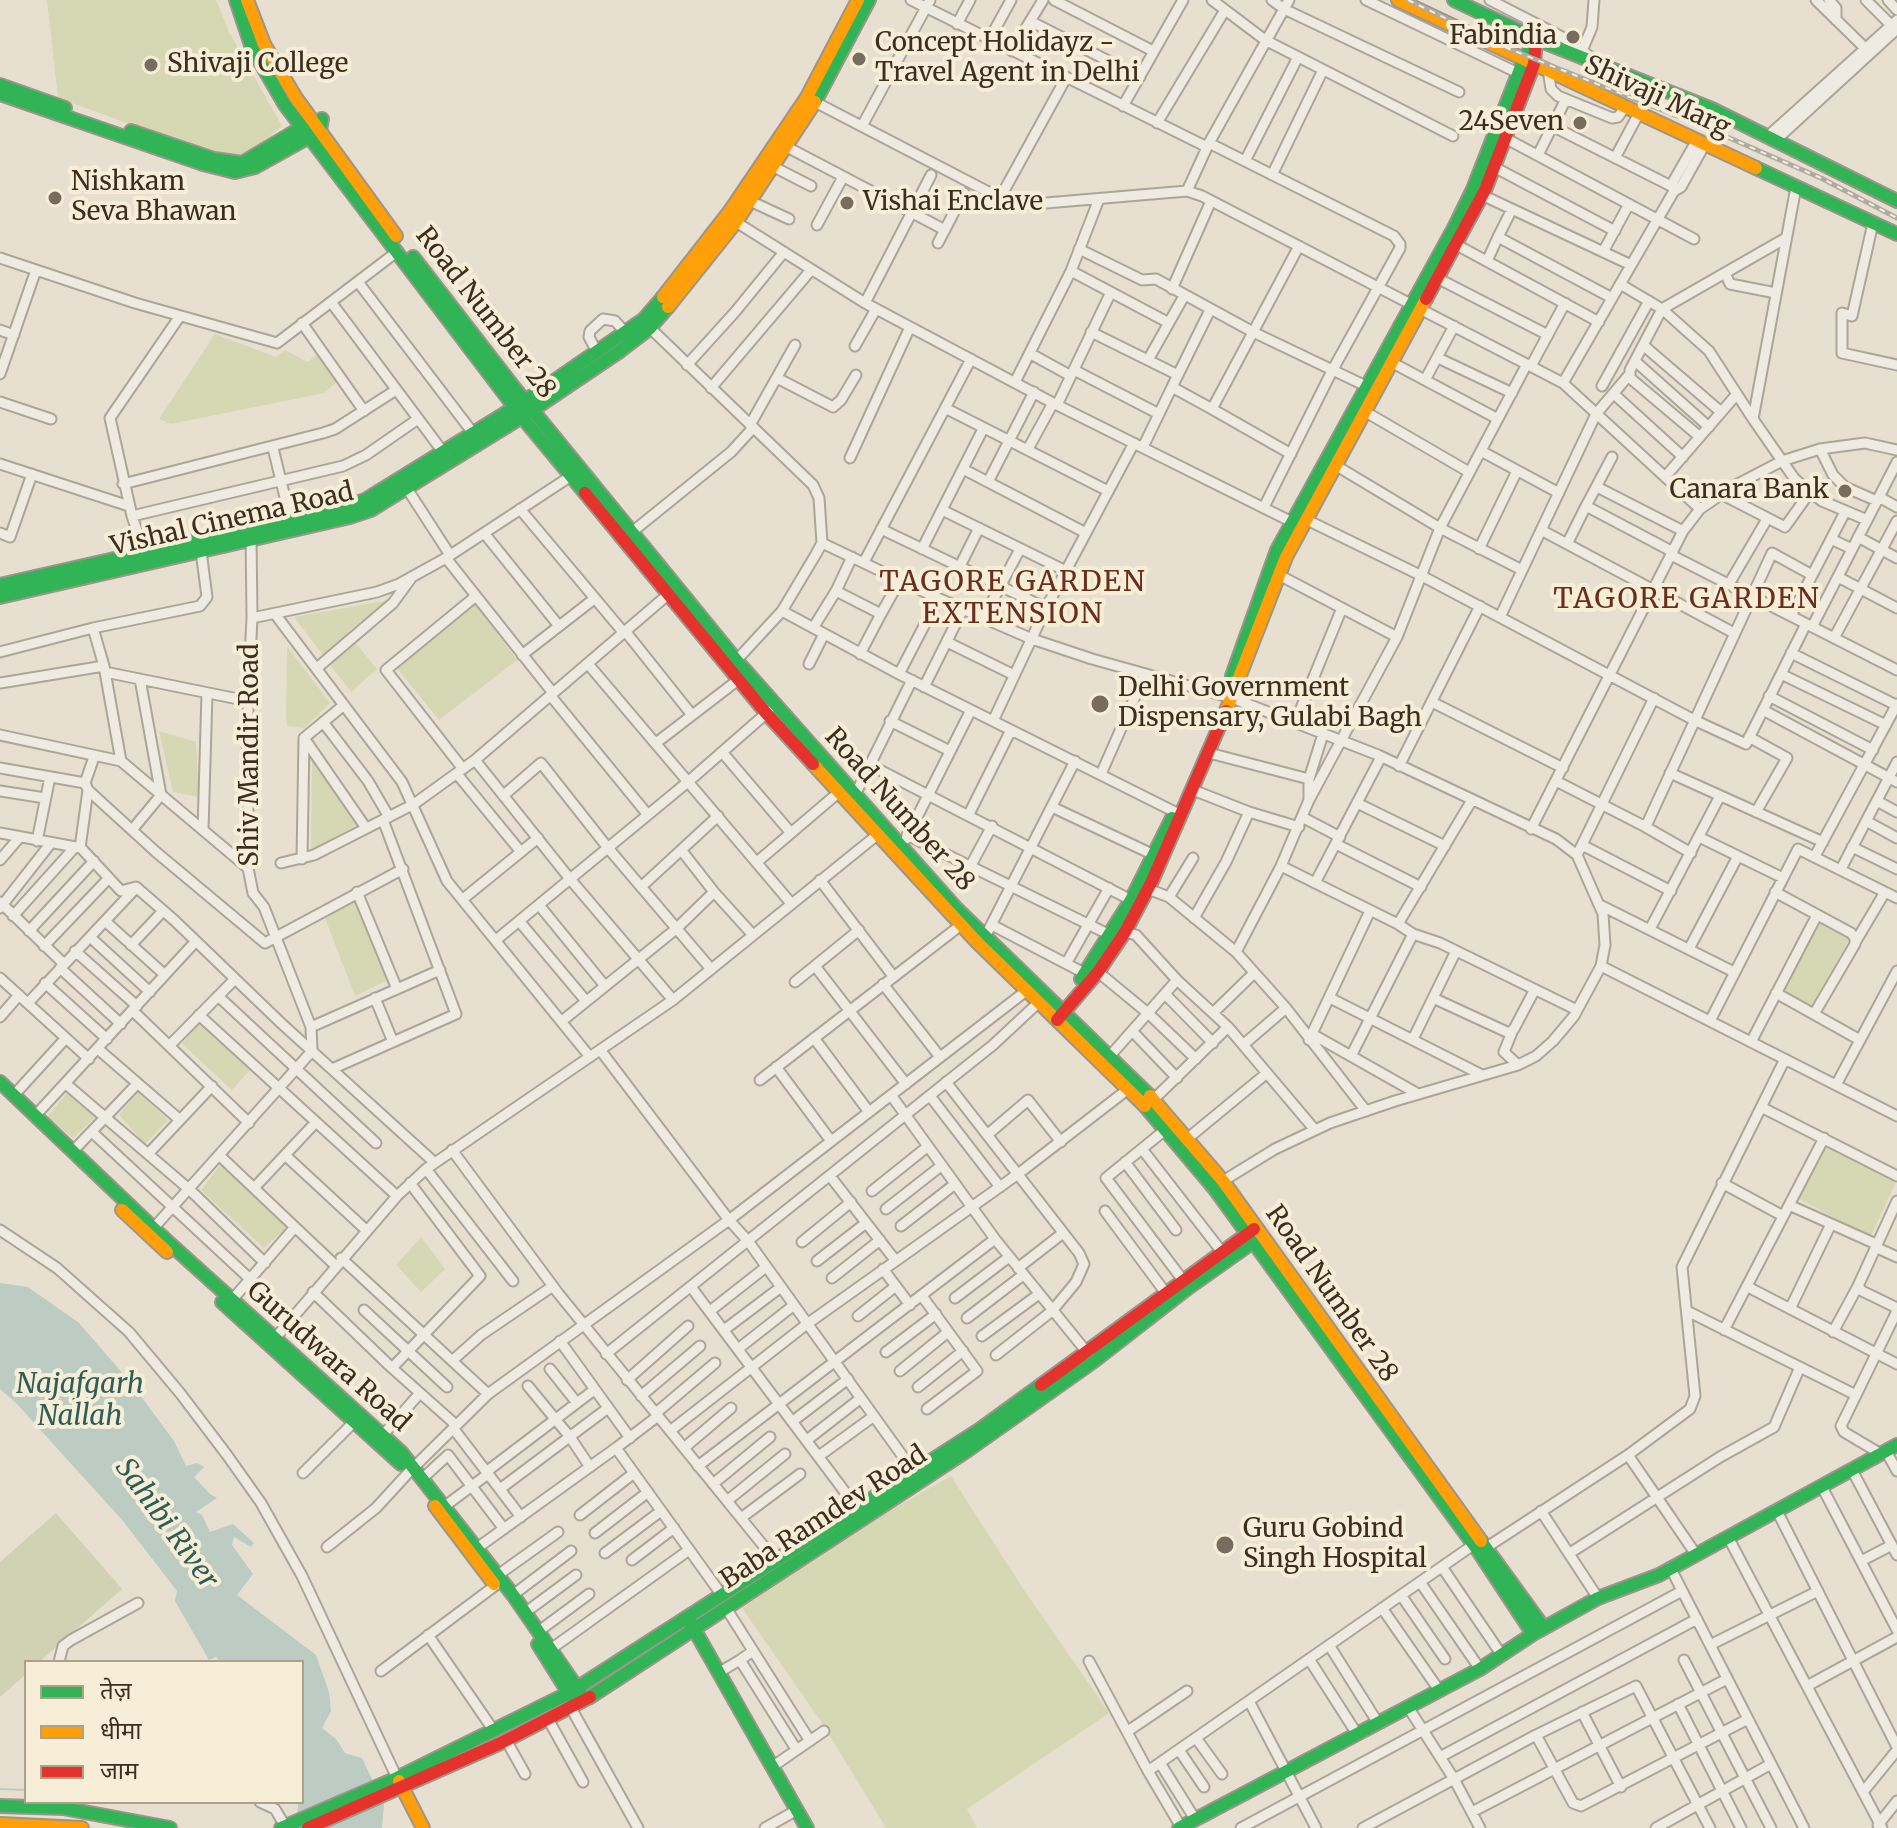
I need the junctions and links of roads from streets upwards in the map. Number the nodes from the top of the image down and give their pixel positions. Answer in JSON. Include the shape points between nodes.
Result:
{"nodes":[{"id":1,"x":236,"y":0,"type":"edge"},
{"id":2,"x":247,"y":0,"type":"edge"},
{"id":3,"x":858,"y":0,"type":"edge"},
{"id":4,"x":869,"y":0,"type":"edge"},
{"id":5,"x":911,"y":0,"type":"edge"},
{"id":6,"x":970,"y":0,"type":"edge"},
{"id":7,"x":1011,"y":0,"type":"edge"},
{"id":8,"x":1043,"y":0,"type":"edge"},
{"id":9,"x":1054,"y":0,"type":"edge"},
{"id":10,"x":1183,"y":0,"type":"edge"},
{"id":11,"x":1212,"y":0,"type":"edge"},
{"id":12,"x":1272,"y":0,"type":"edge"},
{"id":13,"x":1366,"y":0,"type":"edge"},
{"id":14,"x":1398,"y":0,"type":"edge"},
{"id":15,"x":1454,"y":0,"type":"edge"},
{"id":16,"x":1490,"y":0,"type":"edge"},
{"id":17,"x":1594,"y":0,"type":"edge"},
{"id":18,"x":1816,"y":0,"type":"edge"},
{"id":19,"x":1829,"y":0,"type":"edge"},
{"id":20,"x":1866,"y":0,"type":"edge"},
{"id":21,"x":1888,"y":0,"type":"edge"},
{"id":22,"x":1503,"y":3,"type":"edge"},
{"id":23,"x":928,"y":4,"type":"edge"},
{"id":24,"x":1286,"y":4,"type":"edge"},
{"id":25,"x":1225,"y":10,"type":"junction"},
{"id":26,"x":1897,"y":10,"type":"edge"},
{"id":27,"x":1494,"y":20,"type":"junction"},
{"id":28,"x":1836,"y":20,"type":"junction"},
{"id":29,"x":1030,"y":21,"type":"junction"},
{"id":30,"x":957,"y":24,"type":"junction"},
{"id":31,"x":1895,"y":25,"type":"edge"},
{"id":32,"x":1543,"y":27,"type":"junction"},
{"id":33,"x":1536,"y":39,"type":"junction"},
{"id":34,"x":989,"y":40,"type":"junction"},
{"id":35,"x":1265,"y":40,"type":"junction"},
{"id":36,"x":1865,"y":48,"type":"junction"},
{"id":37,"x":1012,"y":51,"type":"junction"},
{"id":38,"x":1153,"y":51,"type":"junction"},
{"id":39,"x":1582,"y":51,"type":"junction"},
{"id":40,"x":1298,"y":57,"type":"junction"},
{"id":41,"x":1529,"y":61,"type":"junction"},
{"id":42,"x":1608,"y":68,"type":"junction"},
{"id":43,"x":1323,"y":70,"type":"junction"},
{"id":44,"x":1548,"y":70,"type":"junction"},
{"id":45,"x":1518,"y":73,"type":"junction"},
{"id":46,"x":1140,"y":77,"type":"junction"},
{"id":47,"x":1066,"y":78,"type":"junction"},
{"id":48,"x":4,"y":91,"type":"edge"},
{"id":49,"x":1459,"y":92,"type":"dead end"},
{"id":50,"x":811,"y":99,"type":"junction"},
{"id":51,"x":1566,"y":99,"type":"junction"},
{"id":52,"x":1123,"y":106,"type":"junction"},
{"id":53,"x":1625,"y":107,"type":"junction"},
{"id":54,"x":1639,"y":113,"type":"junction"},
{"id":55,"x":1157,"y":123,"type":"junction"},
{"id":56,"x":862,"y":126,"type":"junction"},
{"id":57,"x":1552,"y":126,"type":"junction"},
{"id":58,"x":311,"y":129,"type":"junction"},
{"id":59,"x":1453,"y":136,"type":"dead end"},
{"id":60,"x":1505,"y":138,"type":"junction"},
{"id":61,"x":1772,"y":138,"type":"junction"},
{"id":62,"x":1701,"y":142,"type":"junction"},
{"id":63,"x":1208,"y":145,"type":"junction"},
{"id":64,"x":780,"y":151,"type":"junction"},
{"id":65,"x":1538,"y":155,"type":"junction"},
{"id":66,"x":1615,"y":158,"type":"junction"},
{"id":67,"x":1245,"y":161,"type":"junction"},
{"id":68,"x":774,"y":167,"type":"junction"},
{"id":69,"x":1494,"y":167,"type":"junction"},
{"id":70,"x":931,"y":175,"type":"dead end"},
{"id":71,"x":1272,"y":175,"type":"junction"},
{"id":72,"x":843,"y":177,"type":"junction"},
{"id":73,"x":811,"y":186,"type":"dead end"},
{"id":74,"x":1796,"y":187,"type":"junction"},
{"id":75,"x":1674,"y":189,"type":"junction"},
{"id":76,"x":1187,"y":191,"type":"junction"},
{"id":77,"x":964,"y":193,"type":"dead end"},
{"id":78,"x":1482,"y":195,"type":"junction"},
{"id":79,"x":1000,"y":198,"type":"junction"},
{"id":80,"x":1099,"y":199,"type":"junction"},
{"id":81,"x":750,"y":201,"type":"junction"},
{"id":82,"x":1211,"y":201,"type":"junction"},
{"id":83,"x":1897,"y":201,"type":"edge"},
{"id":84,"x":1629,"y":204,"type":"junction"},
{"id":85,"x":1512,"y":209,"type":"junction"},
{"id":86,"x":911,"y":212,"type":"junction"},
{"id":87,"x":1658,"y":218,"type":"junction"},
{"id":88,"x":789,"y":219,"type":"dead end"},
{"id":89,"x":736,"y":222,"type":"junction"},
{"id":90,"x":1873,"y":223,"type":"junction"},
{"id":91,"x":817,"y":225,"type":"dead end"},
{"id":92,"x":945,"y":230,"type":"junction"},
{"id":93,"x":1615,"y":231,"type":"junction"},
{"id":94,"x":1897,"y":234,"type":"edge"},
{"id":95,"x":1498,"y":237,"type":"junction"},
{"id":96,"x":1786,"y":238,"type":"junction"},
{"id":97,"x":1694,"y":239,"type":"dead end"},
{"id":98,"x":938,"y":243,"type":"dead end"},
{"id":99,"x":1455,"y":244,"type":"junction"},
{"id":100,"x":1299,"y":246,"type":"junction"},
{"id":101,"x":1079,"y":249,"type":"junction"},
{"id":102,"x":398,"y":251,"type":"junction"},
{"id":103,"x":784,"y":252,"type":"junction"},
{"id":104,"x":1603,"y":252,"type":"junction"},
{"id":105,"x":0,"y":258,"type":"edge"},
{"id":106,"x":1487,"y":261,"type":"junction"},
{"id":107,"x":1631,"y":265,"type":"junction"},
{"id":108,"x":36,"y":270,"type":"junction"},
{"id":109,"x":811,"y":270,"type":"junction"},
{"id":110,"x":1071,"y":271,"type":"junction"},
{"id":111,"x":1725,"y":273,"type":"junction"},
{"id":112,"x":1437,"y":278,"type":"junction"},
{"id":113,"x":358,"y":282,"type":"junction"},
{"id":114,"x":1620,"y":284,"type":"junction"},
{"id":115,"x":1379,"y":288,"type":"junction"},
{"id":116,"x":1172,"y":289,"type":"junction"},
{"id":117,"x":1111,"y":292,"type":"junction"},
{"id":118,"x":1776,"y":293,"type":"junction"},
{"id":119,"x":1184,"y":296,"type":"junction"},
{"id":120,"x":1612,"y":298,"type":"junction"},
{"id":121,"x":1649,"y":301,"type":"junction"},
{"id":122,"x":331,"y":302,"type":"junction"},
{"id":123,"x":865,"y":303,"type":"junction"},
{"id":124,"x":1565,"y":303,"type":"junction"},
{"id":125,"x":1416,"y":305,"type":"junction"},
{"id":126,"x":876,"y":309,"type":"junction"},
{"id":127,"x":1662,"y":309,"type":"junction"},
{"id":128,"x":1210,"y":310,"type":"junction"},
{"id":129,"x":180,"y":316,"type":"junction"},
{"id":130,"x":1599,"y":322,"type":"junction"},
{"id":131,"x":302,"y":323,"type":"junction"},
{"id":132,"x":1169,"y":323,"type":"junction"},
{"id":133,"x":646,"y":324,"type":"junction"},
{"id":134,"x":1454,"y":326,"type":"junction"},
{"id":135,"x":910,"y":327,"type":"junction"},
{"id":136,"x":0,"y":330,"type":"edge"},
{"id":137,"x":625,"y":332,"type":"junction"},
{"id":138,"x":1091,"y":332,"type":"junction"},
{"id":139,"x":1253,"y":332,"type":"junction"},
{"id":140,"x":14,"y":335,"type":"junction"},
{"id":141,"x":1548,"y":335,"type":"junction"},
{"id":142,"x":795,"y":345,"type":"dead end"},
{"id":143,"x":1643,"y":345,"type":"junction"},
{"id":144,"x":855,"y":346,"type":"dead end"},
{"id":145,"x":597,"y":352,"type":"junction"},
{"id":146,"x":1031,"y":354,"type":"junction"},
{"id":147,"x":1438,"y":358,"type":"junction"},
{"id":148,"x":971,"y":359,"type":"junction"},
{"id":149,"x":1148,"y":360,"type":"junction"},
{"id":150,"x":1635,"y":361,"type":"junction"},
{"id":151,"x":1391,"y":362,"type":"junction"},
{"id":152,"x":687,"y":365,"type":"junction"},
{"id":153,"x":1529,"y":365,"type":"junction"},
{"id":154,"x":1897,"y":365,"type":"edge"},
{"id":155,"x":1332,"y":371,"type":"junction"},
{"id":156,"x":1072,"y":373,"type":"junction"},
{"id":157,"x":0,"y":374,"type":"edge"},
{"id":158,"x":856,"y":375,"type":"dead end"},
{"id":159,"x":1178,"y":375,"type":"junction"},
{"id":160,"x":1629,"y":375,"type":"junction"},
{"id":161,"x":777,"y":378,"type":"junction"},
{"id":162,"x":1425,"y":380,"type":"junction"},
{"id":163,"x":1015,"y":382,"type":"junction"},
{"id":164,"x":1563,"y":383,"type":"junction"},
{"id":165,"x":1366,"y":386,"type":"junction"},
{"id":166,"x":1602,"y":386,"type":"dead end"},
{"id":167,"x":1172,"y":387,"type":"junction"},
{"id":168,"x":711,"y":388,"type":"junction"},
{"id":169,"x":396,"y":390,"type":"junction"},
{"id":170,"x":1034,"y":392,"type":"junction"},
{"id":171,"x":1512,"y":393,"type":"junction"},
{"id":172,"x":1737,"y":394,"type":"junction"},
{"id":173,"x":1615,"y":395,"type":"junction"},
{"id":174,"x":0,"y":402,"type":"edge"},
{"id":175,"x":1055,"y":404,"type":"junction"},
{"id":176,"x":945,"y":408,"type":"junction"},
{"id":177,"x":523,"y":409,"type":"junction"},
{"id":178,"x":1212,"y":409,"type":"junction"},
{"id":179,"x":364,"y":411,"type":"junction"},
{"id":180,"x":1364,"y":411,"type":"junction"},
{"id":181,"x":1721,"y":412,"type":"junction"},
{"id":182,"x":1159,"y":414,"type":"junction"},
{"id":183,"x":1596,"y":414,"type":"junction"},
{"id":184,"x":51,"y":419,"type":"dead end"},
{"id":185,"x":418,"y":419,"type":"junction"},
{"id":186,"x":1498,"y":419,"type":"junction"},
{"id":187,"x":1753,"y":419,"type":"junction"},
{"id":188,"x":751,"y":426,"type":"junction"},
{"id":189,"x":1709,"y":427,"type":"junction"},
{"id":190,"x":983,"y":429,"type":"junction"},
{"id":191,"x":473,"y":433,"type":"junction"},
{"id":192,"x":1700,"y":437,"type":"junction"},
{"id":193,"x":1009,"y":440,"type":"junction"},
{"id":194,"x":1138,"y":445,"type":"junction"},
{"id":195,"x":273,"y":448,"type":"junction"},
{"id":196,"x":1028,"y":449,"type":"junction"},
{"id":197,"x":1820,"y":449,"type":"junction"},
{"id":198,"x":1897,"y":450,"type":"edge"},
{"id":199,"x":1481,"y":451,"type":"junction"},
{"id":200,"x":1291,"y":454,"type":"junction"},
{"id":201,"x":446,"y":456,"type":"junction"},
{"id":202,"x":1612,"y":457,"type":"dead end"},
{"id":203,"x":1683,"y":457,"type":"junction"},
{"id":204,"x":850,"y":458,"type":"dead end"},
{"id":205,"x":1782,"y":461,"type":"junction"},
{"id":206,"x":1897,"y":462,"type":"edge"},
{"id":207,"x":0,"y":464,"type":"edge"},
{"id":208,"x":1335,"y":465,"type":"junction"},
{"id":209,"x":963,"y":469,"type":"junction"},
{"id":210,"x":1517,"y":471,"type":"junction"},
{"id":211,"x":1469,"y":472,"type":"junction"},
{"id":212,"x":32,"y":474,"type":"junction"},
{"id":213,"x":571,"y":476,"type":"junction"},
{"id":214,"x":1665,"y":477,"type":"junction"},
{"id":215,"x":281,"y":480,"type":"junction"},
{"id":216,"x":988,"y":482,"type":"junction"},
{"id":217,"x":403,"y":483,"type":"junction"},
{"id":218,"x":123,"y":484,"type":"junction"},
{"id":219,"x":1597,"y":487,"type":"junction"},
{"id":220,"x":1108,"y":491,"type":"junction"},
{"id":221,"x":1810,"y":492,"type":"junction"},
{"id":222,"x":1559,"y":493,"type":"junction"},
{"id":223,"x":1721,"y":494,"type":"junction"},
{"id":224,"x":1878,"y":499,"type":"junction"},
{"id":225,"x":1586,"y":506,"type":"junction"},
{"id":226,"x":1264,"y":507,"type":"junction"},
{"id":227,"x":1897,"y":507,"type":"edge"},
{"id":228,"x":520,"y":509,"type":"junction"},
{"id":229,"x":1700,"y":509,"type":"junction"},
{"id":230,"x":942,"y":510,"type":"junction"},
{"id":231,"x":130,"y":511,"type":"junction"},
{"id":232,"x":1845,"y":512,"type":"junction"},
{"id":233,"x":1767,"y":519,"type":"junction"},
{"id":234,"x":1299,"y":520,"type":"junction"},
{"id":235,"x":1867,"y":520,"type":"junction"},
{"id":236,"x":1897,"y":521,"type":"edge"},
{"id":237,"x":292,"y":525,"type":"junction"},
{"id":238,"x":979,"y":528,"type":"junction"},
{"id":239,"x":1440,"y":528,"type":"junction"},
{"id":240,"x":881,"y":529,"type":"junction"},
{"id":241,"x":1541,"y":530,"type":"junction"},
{"id":242,"x":1683,"y":531,"type":"junction"},
{"id":243,"x":632,"y":532,"type":"junction"},
{"id":244,"x":0,"y":533,"type":"edge"},
{"id":245,"x":484,"y":533,"type":"junction"},
{"id":246,"x":1086,"y":533,"type":"junction"},
{"id":247,"x":251,"y":534,"type":"junction"},
{"id":248,"x":1858,"y":537,"type":"junction"},
{"id":249,"x":1893,"y":538,"type":"edge"},
{"id":250,"x":1831,"y":539,"type":"junction"},
{"id":251,"x":822,"y":543,"type":"junction"},
{"id":252,"x":1567,"y":544,"type":"junction"},
{"id":253,"x":922,"y":549,"type":"junction"},
{"id":254,"x":1020,"y":549,"type":"junction"},
{"id":255,"x":1479,"y":549,"type":"junction"},
{"id":256,"x":1852,"y":549,"type":"junction"},
{"id":257,"x":1882,"y":550,"type":"junction"},
{"id":258,"x":201,"y":551,"type":"junction"},
{"id":259,"x":1672,"y":554,"type":"junction"},
{"id":260,"x":448,"y":556,"type":"junction"},
{"id":261,"x":852,"y":557,"type":"junction"},
{"id":262,"x":146,"y":558,"type":"junction"},
{"id":263,"x":1897,"y":558,"type":"edge"},
{"id":264,"x":864,"y":562,"type":"junction"},
{"id":265,"x":960,"y":566,"type":"junction"},
{"id":266,"x":1522,"y":570,"type":"junction"},
{"id":267,"x":1066,"y":571,"type":"junction"},
{"id":268,"x":1279,"y":575,"type":"junction"},
{"id":269,"x":1812,"y":575,"type":"junction"},
{"id":270,"x":1422,"y":576,"type":"junction"},
{"id":271,"x":413,"y":577,"type":"junction"},
{"id":272,"x":1838,"y":577,"type":"junction"},
{"id":273,"x":900,"y":580,"type":"junction"},
{"id":274,"x":1729,"y":584,"type":"junction"},
{"id":275,"x":0,"y":585,"type":"edge"},
{"id":276,"x":1001,"y":587,"type":"junction"},
{"id":277,"x":1860,"y":589,"type":"junction"},
{"id":278,"x":672,"y":591,"type":"junction"},
{"id":279,"x":836,"y":591,"type":"junction"},
{"id":280,"x":1655,"y":591,"type":"junction"},
{"id":281,"x":476,"y":596,"type":"junction"},
{"id":282,"x":1751,"y":596,"type":"junction"},
{"id":283,"x":0,"y":597,"type":"edge"},
{"id":284,"x":594,"y":599,"type":"junction"},
{"id":285,"x":938,"y":599,"type":"junction"},
{"id":286,"x":1480,"y":606,"type":"junction"},
{"id":287,"x":1046,"y":608,"type":"junction"},
{"id":288,"x":1342,"y":608,"type":"junction"},
{"id":289,"x":1897,"y":608,"type":"edge"},
{"id":290,"x":963,"y":609,"type":"junction"},
{"id":291,"x":782,"y":611,"type":"junction"},
{"id":292,"x":275,"y":614,"type":"junction"},
{"id":293,"x":881,"y":614,"type":"junction"},
{"id":294,"x":1791,"y":616,"type":"junction"},
{"id":295,"x":984,"y":617,"type":"junction"},
{"id":296,"x":1500,"y":617,"type":"junction"},
{"id":297,"x":252,"y":618,"type":"junction"},
{"id":298,"x":1809,"y":625,"type":"junction"},
{"id":299,"x":559,"y":626,"type":"junction"},
{"id":300,"x":93,"y":628,"type":"junction"},
{"id":301,"x":813,"y":628,"type":"junction"},
{"id":302,"x":624,"y":632,"type":"junction"},
{"id":303,"x":1734,"y":633,"type":"junction"},
{"id":304,"x":824,"y":634,"type":"junction"},
{"id":305,"x":1397,"y":637,"type":"junction"},
{"id":306,"x":1834,"y":638,"type":"junction"},
{"id":307,"x":1032,"y":639,"type":"junction"},
{"id":308,"x":947,"y":642,"type":"junction"},
{"id":309,"x":0,"y":652,"type":"edge"},
{"id":310,"x":1791,"y":653,"type":"junction"},
{"id":311,"x":860,"y":654,"type":"junction"},
{"id":312,"x":522,"y":655,"type":"junction"},
{"id":313,"x":588,"y":664,"type":"junction"},
{"id":314,"x":733,"y":664,"type":"junction"},
{"id":315,"x":809,"y":664,"type":"dead end"},
{"id":316,"x":317,"y":668,"type":"junction"},
{"id":317,"x":107,"y":669,"type":"junction"},
{"id":318,"x":1897,"y":670,"type":"edge"},
{"id":319,"x":899,"y":674,"type":"junction"},
{"id":320,"x":1145,"y":674,"type":"junction"},
{"id":321,"x":1781,"y":674,"type":"junction"},
{"id":322,"x":1014,"y":675,"type":"junction"},
{"id":323,"x":1611,"y":675,"type":"junction"},
{"id":324,"x":140,"y":679,"type":"junction"},
{"id":325,"x":738,"y":680,"type":"junction"},
{"id":326,"x":912,"y":680,"type":"junction"},
{"id":327,"x":0,"y":683,"type":"edge"},
{"id":328,"x":924,"y":687,"type":"junction"},
{"id":329,"x":207,"y":693,"type":"junction"},
{"id":330,"x":551,"y":694,"type":"junction"},
{"id":331,"x":1769,"y":696,"type":"junction"},
{"id":332,"x":1229,"y":697,"type":"junction"},
{"id":333,"x":1654,"y":698,"type":"junction"},
{"id":334,"x":248,"y":701,"type":"junction"},
{"id":335,"x":1432,"y":702,"type":"junction"},
{"id":336,"x":344,"y":705,"type":"junction"},
{"id":337,"x":1897,"y":705,"type":"edge"},
{"id":338,"x":771,"y":709,"type":"junction"},
{"id":339,"x":971,"y":710,"type":"junction"},
{"id":340,"x":1763,"y":710,"type":"junction"},
{"id":341,"x":692,"y":715,"type":"junction"},
{"id":342,"x":1694,"y":720,"type":"junction"},
{"id":343,"x":890,"y":721,"type":"junction"},
{"id":344,"x":993,"y":721,"type":"junction"},
{"id":345,"x":323,"y":722,"type":"junction"},
{"id":346,"x":1295,"y":723,"type":"junction"},
{"id":347,"x":1886,"y":725,"type":"junction"},
{"id":348,"x":1011,"y":730,"type":"junction"},
{"id":349,"x":1323,"y":734,"type":"junction"},
{"id":350,"x":0,"y":735,"type":"edge"},
{"id":351,"x":1749,"y":737,"type":"junction"},
{"id":352,"x":304,"y":738,"type":"junction"},
{"id":353,"x":1342,"y":741,"type":"junction"},
{"id":354,"x":656,"y":743,"type":"junction"},
{"id":355,"x":1873,"y":750,"type":"junction"},
{"id":356,"x":950,"y":751,"type":"junction"},
{"id":357,"x":722,"y":752,"type":"junction"},
{"id":358,"x":1209,"y":753,"type":"junction"},
{"id":359,"x":94,"y":757,"type":"junction"},
{"id":360,"x":1381,"y":757,"type":"junction"},
{"id":361,"x":475,"y":760,"type":"junction"},
{"id":362,"x":121,"y":761,"type":"junction"},
{"id":363,"x":1075,"y":761,"type":"junction"},
{"id":364,"x":1897,"y":762,"type":"edge"},
{"id":365,"x":870,"y":765,"type":"junction"},
{"id":366,"x":1399,"y":766,"type":"junction"},
{"id":367,"x":1865,"y":766,"type":"junction"},
{"id":368,"x":0,"y":768,"type":"edge"},
{"id":369,"x":1563,"y":768,"type":"junction"},
{"id":370,"x":460,"y":771,"type":"junction"},
{"id":371,"x":1670,"y":773,"type":"junction"},
{"id":372,"x":1101,"y":774,"type":"junction"},
{"id":373,"x":50,"y":777,"type":"junction"},
{"id":374,"x":1309,"y":779,"type":"junction"},
{"id":375,"x":1893,"y":780,"type":"edge"},
{"id":376,"x":689,"y":781,"type":"junction"},
{"id":377,"x":1556,"y":781,"type":"junction"},
{"id":378,"x":87,"y":786,"type":"junction"},
{"id":379,"x":1193,"y":790,"type":"junction"},
{"id":380,"x":0,"y":791,"type":"edge"},
{"id":381,"x":838,"y":793,"type":"junction"},
{"id":382,"x":928,"y":793,"type":"junction"},
{"id":383,"x":161,"y":795,"type":"junction"},
{"id":384,"x":504,"y":795,"type":"junction"},
{"id":385,"x":855,"y":795,"type":"junction"},
{"id":386,"x":1720,"y":796,"type":"junction"},
{"id":387,"x":45,"y":798,"type":"junction"},
{"id":388,"x":1309,"y":800,"type":"junction"},
{"id":389,"x":1472,"y":800,"type":"junction"},
{"id":390,"x":1877,"y":801,"type":"junction"},
{"id":391,"x":1357,"y":803,"type":"junction"},
{"id":392,"x":414,"y":804,"type":"junction"},
{"id":393,"x":1601,"y":805,"type":"junction"},
{"id":394,"x":1052,"y":807,"type":"junction"},
{"id":395,"x":1175,"y":812,"type":"junction"},
{"id":396,"x":1249,"y":812,"type":"junction"},
{"id":397,"x":1756,"y":812,"type":"junction"},
{"id":398,"x":1897,"y":812,"type":"edge"},
{"id":399,"x":969,"y":814,"type":"junction"},
{"id":400,"x":648,"y":815,"type":"junction"},
{"id":401,"x":718,"y":816,"type":"junction"},
{"id":402,"x":386,"y":819,"type":"junction"},
{"id":403,"x":1866,"y":821,"type":"junction"},
{"id":404,"x":1300,"y":822,"type":"junction"},
{"id":405,"x":992,"y":826,"type":"junction"},
{"id":406,"x":1644,"y":826,"type":"junction"},
{"id":407,"x":366,"y":828,"type":"junction"},
{"id":408,"x":1531,"y":829,"type":"junction"},
{"id":409,"x":132,"y":830,"type":"junction"},
{"id":410,"x":203,"y":830,"type":"junction"},
{"id":411,"x":881,"y":831,"type":"junction"},
{"id":412,"x":0,"y":833,"type":"edge"},
{"id":413,"x":791,"y":833,"type":"junction"},
{"id":414,"x":1699,"y":837,"type":"junction"},
{"id":415,"x":19,"y":838,"type":"junction"},
{"id":416,"x":538,"y":838,"type":"junction"},
{"id":417,"x":1897,"y":838,"type":"edge"},
{"id":418,"x":37,"y":841,"type":"junction"},
{"id":419,"x":1338,"y":841,"type":"junction"},
{"id":420,"x":905,"y":842,"type":"junction"},
{"id":421,"x":1823,"y":842,"type":"junction"},
{"id":422,"x":51,"y":843,"type":"junction"},
{"id":423,"x":1445,"y":846,"type":"junction"},
{"id":424,"x":1032,"y":847,"type":"junction"},
{"id":425,"x":1852,"y":847,"type":"junction"},
{"id":426,"x":78,"y":848,"type":"junction"},
{"id":427,"x":608,"y":848,"type":"junction"},
{"id":428,"x":1580,"y":850,"type":"junction"},
{"id":429,"x":682,"y":851,"type":"junction"},
{"id":430,"x":521,"y":852,"type":"junction"},
{"id":431,"x":1691,"y":853,"type":"junction"},
{"id":432,"x":1154,"y":855,"type":"junction"},
{"id":433,"x":1738,"y":856,"type":"junction"},
{"id":434,"x":1815,"y":856,"type":"junction"},
{"id":435,"x":1193,"y":858,"type":"dead end"},
{"id":436,"x":302,"y":859,"type":"junction"},
{"id":437,"x":0,"y":860,"type":"edge"},
{"id":438,"x":94,"y":861,"type":"junction"},
{"id":439,"x":757,"y":862,"type":"junction"},
{"id":440,"x":281,"y":863,"type":"dead end"},
{"id":441,"x":1281,"y":866,"type":"junction"},
{"id":442,"x":970,"y":867,"type":"junction"},
{"id":443,"x":248,"y":868,"type":"junction"},
{"id":444,"x":403,"y":869,"type":"junction"},
{"id":445,"x":1841,"y":869,"type":"junction"},
{"id":446,"x":1897,"y":869,"type":"edge"},
{"id":447,"x":109,"y":878,"type":"junction"},
{"id":448,"x":1783,"y":878,"type":"junction"},
{"id":449,"x":570,"y":879,"type":"junction"},
{"id":450,"x":820,"y":880,"type":"junction"},
{"id":451,"x":1315,"y":883,"type":"junction"},
{"id":452,"x":136,"y":887,"type":"junction"},
{"id":453,"x":641,"y":887,"type":"junction"},
{"id":454,"x":1012,"y":887,"type":"junction"},
{"id":455,"x":1421,"y":887,"type":"junction"},
{"id":456,"x":1109,"y":888,"type":"junction"},
{"id":457,"x":1148,"y":889,"type":"junction"},
{"id":458,"x":1671,"y":891,"type":"junction"},
{"id":459,"x":357,"y":892,"type":"junction"},
{"id":460,"x":714,"y":892,"type":"junction"},
{"id":461,"x":1775,"y":892,"type":"junction"},
{"id":462,"x":1885,"y":892,"type":"junction"},
{"id":463,"x":1169,"y":897,"type":"junction"},
{"id":464,"x":1897,"y":898,"type":"edge"},
{"id":465,"x":463,"y":899,"type":"junction"},
{"id":466,"x":1131,"y":900,"type":"junction"},
{"id":467,"x":790,"y":902,"type":"junction"},
{"id":468,"x":1,"y":905,"type":"edge"},
{"id":469,"x":539,"y":905,"type":"junction"},
{"id":470,"x":1600,"y":905,"type":"junction"},
{"id":471,"x":163,"y":911,"type":"junction"},
{"id":472,"x":1370,"y":911,"type":"junction"},
{"id":473,"x":1817,"y":915,"type":"junction"},
{"id":474,"x":13,"y":916,"type":"junction"},
{"id":475,"x":1194,"y":918,"type":"junction"},
{"id":476,"x":105,"y":921,"type":"junction"},
{"id":477,"x":519,"y":921,"type":"junction"},
{"id":478,"x":1398,"y":924,"type":"junction"},
{"id":479,"x":961,"y":925,"type":"junction"},
{"id":480,"x":1089,"y":925,"type":"junction"},
{"id":481,"x":676,"y":929,"type":"junction"},
{"id":482,"x":1650,"y":929,"type":"junction"},
{"id":483,"x":859,"y":930,"type":"junction"},
{"id":484,"x":29,"y":931,"type":"junction"},
{"id":485,"x":989,"y":931,"type":"junction"},
{"id":486,"x":1125,"y":932,"type":"junction"},
{"id":487,"x":752,"y":934,"type":"junction"},
{"id":488,"x":1413,"y":934,"type":"junction"},
{"id":489,"x":1110,"y":935,"type":"junction"},
{"id":490,"x":90,"y":937,"type":"junction"},
{"id":491,"x":275,"y":937,"type":"junction"},
{"id":492,"x":496,"y":940,"type":"junction"},
{"id":493,"x":196,"y":941,"type":"junction"},
{"id":494,"x":1856,"y":941,"type":"junction"},
{"id":495,"x":131,"y":945,"type":"junction"},
{"id":496,"x":44,"y":946,"type":"junction"},
{"id":497,"x":1689,"y":949,"type":"junction"},
{"id":498,"x":75,"y":951,"type":"junction"},
{"id":499,"x":1456,"y":951,"type":"junction"},
{"id":500,"x":1236,"y":952,"type":"junction"},
{"id":501,"x":638,"y":960,"type":"junction"},
{"id":502,"x":1067,"y":962,"type":"junction"},
{"id":503,"x":62,"y":966,"type":"junction"},
{"id":504,"x":815,"y":966,"type":"junction"},
{"id":505,"x":1601,"y":966,"type":"junction"},
{"id":506,"x":711,"y":969,"type":"junction"},
{"id":507,"x":440,"y":970,"type":"junction"},
{"id":508,"x":1897,"y":971,"type":"edge"},
{"id":509,"x":1734,"y":972,"type":"junction"},
{"id":510,"x":1092,"y":973,"type":"junction"},
{"id":511,"x":1254,"y":973,"type":"junction"},
{"id":512,"x":165,"y":975,"type":"junction"},
{"id":513,"x":893,"y":976,"type":"junction"},
{"id":514,"x":235,"y":979,"type":"junction"},
{"id":515,"x":1,"y":980,"type":"edge"},
{"id":516,"x":1177,"y":980,"type":"junction"},
{"id":517,"x":795,"y":982,"type":"dead end"},
{"id":518,"x":45,"y":983,"type":"junction"},
{"id":519,"x":883,"y":984,"type":"junction"},
{"id":520,"x":605,"y":986,"type":"junction"},
{"id":521,"x":397,"y":989,"type":"junction"},
{"id":522,"x":1026,"y":991,"type":"junction"},
{"id":523,"x":1534,"y":991,"type":"junction"},
{"id":524,"x":150,"y":992,"type":"junction"},
{"id":525,"x":1776,"y":993,"type":"junction"},
{"id":526,"x":1165,"y":994,"type":"junction"},
{"id":527,"x":19,"y":995,"type":"junction"},
{"id":528,"x":218,"y":996,"type":"junction"},
{"id":529,"x":375,"y":998,"type":"junction"},
{"id":530,"x":1330,"y":998,"type":"junction"},
{"id":531,"x":1433,"y":998,"type":"junction"},
{"id":532,"x":673,"y":1000,"type":"junction"},
{"id":533,"x":586,"y":1001,"type":"junction"},
{"id":534,"x":28,"y":1003,"type":"junction"},
{"id":535,"x":1038,"y":1003,"type":"junction"},
{"id":536,"x":1286,"y":1008,"type":"junction"},
{"id":537,"x":135,"y":1009,"type":"junction"},
{"id":538,"x":1577,"y":1010,"type":"junction"},
{"id":539,"x":849,"y":1011,"type":"junction"},
{"id":540,"x":1213,"y":1013,"type":"junction"},
{"id":541,"x":1056,"y":1014,"type":"junction"},
{"id":542,"x":1149,"y":1014,"type":"junction"},
{"id":543,"x":1814,"y":1014,"type":"junction"},
{"id":544,"x":199,"y":1015,"type":"junction"},
{"id":545,"x":0,"y":1017,"type":"edge"},
{"id":546,"x":1370,"y":1018,"type":"junction"},
{"id":547,"x":562,"y":1021,"type":"junction"},
{"id":548,"x":1710,"y":1021,"type":"junction"},
{"id":549,"x":121,"y":1024,"type":"junction"},
{"id":550,"x":311,"y":1027,"type":"junction"},
{"id":551,"x":1228,"y":1027,"type":"junction"},
{"id":552,"x":1132,"y":1031,"type":"junction"},
{"id":553,"x":1512,"y":1032,"type":"junction"},
{"id":554,"x":1310,"y":1037,"type":"junction"},
{"id":555,"x":66,"y":1038,"type":"junction"},
{"id":556,"x":814,"y":1038,"type":"junction"},
{"id":557,"x":107,"y":1039,"type":"junction"},
{"id":558,"x":1413,"y":1039,"type":"junction"},
{"id":559,"x":1860,"y":1040,"type":"junction"},
{"id":560,"x":393,"y":1042,"type":"junction"},
{"id":561,"x":1751,"y":1042,"type":"junction"},
{"id":562,"x":1213,"y":1043,"type":"junction"},
{"id":563,"x":170,"y":1045,"type":"junction"},
{"id":564,"x":1243,"y":1045,"type":"junction"},
{"id":565,"x":98,"y":1049,"type":"junction"},
{"id":566,"x":312,"y":1051,"type":"junction"},
{"id":567,"x":601,"y":1051,"type":"junction"},
{"id":568,"x":1351,"y":1056,"type":"junction"},
{"id":569,"x":590,"y":1057,"type":"junction"},
{"id":570,"x":940,"y":1057,"type":"junction"},
{"id":571,"x":1109,"y":1057,"type":"junction"},
{"id":572,"x":89,"y":1059,"type":"junction"},
{"id":573,"x":1196,"y":1059,"type":"junction"},
{"id":574,"x":1785,"y":1059,"type":"junction"},
{"id":575,"x":1518,"y":1065,"type":"junction"},
{"id":576,"x":776,"y":1067,"type":"junction"},
{"id":577,"x":332,"y":1069,"type":"junction"},
{"id":578,"x":296,"y":1070,"type":"junction"},
{"id":579,"x":1267,"y":1073,"type":"junction"},
{"id":580,"x":1482,"y":1075,"type":"junction"},
{"id":581,"x":1177,"y":1078,"type":"junction"},
{"id":582,"x":760,"y":1080,"type":"dead end"},
{"id":583,"x":0,"y":1082,"type":"edge"},
{"id":584,"x":946,"y":1082,"type":"junction"},
{"id":585,"x":66,"y":1084,"type":"junction"},
{"id":586,"x":137,"y":1084,"type":"junction"},
{"id":587,"x":906,"y":1084,"type":"junction"},
{"id":588,"x":1132,"y":1085,"type":"junction"},
{"id":589,"x":1836,"y":1085,"type":"junction"},
{"id":590,"x":212,"y":1086,"type":"junction"},
{"id":591,"x":279,"y":1089,"type":"junction"},
{"id":592,"x":0,"y":1092,"type":"edge"},
{"id":593,"x":1418,"y":1094,"type":"junction"},
{"id":594,"x":14,"y":1095,"type":"junction"},
{"id":595,"x":891,"y":1095,"type":"junction"},
{"id":596,"x":930,"y":1096,"type":"junction"},
{"id":597,"x":1153,"y":1100,"type":"junction"},
{"id":598,"x":1761,"y":1107,"type":"junction"},
{"id":599,"x":1366,"y":1111,"type":"junction"},
{"id":600,"x":869,"y":1112,"type":"junction"},
{"id":601,"x":35,"y":1116,"type":"junction"},
{"id":602,"x":1897,"y":1116,"type":"edge"},
{"id":603,"x":106,"y":1117,"type":"junction"},
{"id":604,"x":904,"y":1117,"type":"junction"},
{"id":605,"x":180,"y":1120,"type":"junction"},
{"id":606,"x":316,"y":1122,"type":"junction"},
{"id":607,"x":249,"y":1123,"type":"junction"},
{"id":608,"x":1165,"y":1130,"type":"junction"},
{"id":609,"x":1315,"y":1130,"type":"junction"},
{"id":610,"x":92,"y":1132,"type":"junction"},
{"id":611,"x":987,"y":1135,"type":"junction"},
{"id":612,"x":1824,"y":1138,"type":"junction"},
{"id":613,"x":1187,"y":1139,"type":"junction"},
{"id":614,"x":831,"y":1141,"type":"junction"},
{"id":615,"x":1061,"y":1142,"type":"junction"},
{"id":616,"x":376,"y":1143,"type":"dead end"},
{"id":617,"x":927,"y":1147,"type":"junction"},
{"id":618,"x":1142,"y":1149,"type":"junction"},
{"id":619,"x":452,"y":1150,"type":"junction"},
{"id":620,"x":73,"y":1151,"type":"junction"},
{"id":621,"x":148,"y":1154,"type":"junction"},
{"id":622,"x":285,"y":1155,"type":"junction"},
{"id":623,"x":220,"y":1156,"type":"junction"},
{"id":624,"x":1125,"y":1162,"type":"junction"},
{"id":625,"x":435,"y":1163,"type":"junction"},
{"id":626,"x":941,"y":1166,"type":"junction"},
{"id":627,"x":426,"y":1169,"type":"junction"},
{"id":628,"x":1018,"y":1174,"type":"junction"},
{"id":629,"x":830,"y":1176,"type":"junction"},
{"id":630,"x":1897,"y":1176,"type":"edge"},
{"id":631,"x":1223,"y":1181,"type":"junction"},
{"id":632,"x":410,"y":1183,"type":"junction"},
{"id":633,"x":1722,"y":1183,"type":"junction"},
{"id":634,"x":955,"y":1184,"type":"junction"},
{"id":635,"x":1000,"y":1187,"type":"junction"},
{"id":636,"x":254,"y":1188,"type":"junction"},
{"id":637,"x":190,"y":1190,"type":"junction"},
{"id":638,"x":872,"y":1191,"type":"dead end"},
{"id":639,"x":397,"y":1196,"type":"junction"},
{"id":640,"x":1897,"y":1201,"type":"edge"},
{"id":641,"x":851,"y":1202,"type":"junction"},
{"id":642,"x":1789,"y":1205,"type":"junction"},
{"id":643,"x":174,"y":1207,"type":"junction"},
{"id":644,"x":972,"y":1207,"type":"junction"},
{"id":645,"x":886,"y":1209,"type":"dead end"},
{"id":646,"x":1105,"y":1211,"type":"dead end"},
{"id":647,"x":1783,"y":1216,"type":"junction"},
{"id":648,"x":729,"y":1220,"type":"junction"},
{"id":649,"x":866,"y":1223,"type":"junction"},
{"id":650,"x":1831,"y":1224,"type":"junction"},
{"id":651,"x":901,"y":1226,"type":"dead end"},
{"id":652,"x":295,"y":1227,"type":"junction"},
{"id":653,"x":0,"y":1230,"type":"edge"},
{"id":654,"x":366,"y":1230,"type":"junction"},
{"id":655,"x":1176,"y":1230,"type":"dead end"},
{"id":656,"x":151,"y":1232,"type":"junction"},
{"id":657,"x":1063,"y":1233,"type":"junction"},
{"id":658,"x":1255,"y":1235,"type":"junction"},
{"id":659,"x":995,"y":1239,"type":"junction"},
{"id":660,"x":880,"y":1240,"type":"junction"},
{"id":661,"x":748,"y":1241,"type":"junction"},
{"id":662,"x":802,"y":1242,"type":"dead end"},
{"id":663,"x":1876,"y":1245,"type":"junction"},
{"id":664,"x":1222,"y":1252,"type":"junction"},
{"id":665,"x":1009,"y":1257,"type":"junction"},
{"id":666,"x":1897,"y":1257,"type":"edge"},
{"id":667,"x":895,"y":1260,"type":"junction"},
{"id":668,"x":817,"y":1261,"type":"dead end"},
{"id":669,"x":338,"y":1262,"type":"junction"},
{"id":670,"x":265,"y":1263,"type":"junction"},
{"id":671,"x":766,"y":1267,"type":"junction"},
{"id":672,"x":883,"y":1269,"type":"junction"},
{"id":673,"x":1021,"y":1271,"type":"junction"},
{"id":674,"x":832,"y":1278,"type":"dead end"},
{"id":675,"x":250,"y":1279,"type":"junction"},
{"id":676,"x":1182,"y":1279,"type":"junction"},
{"id":677,"x":513,"y":1281,"type":"dead end"},
{"id":678,"x":553,"y":1286,"type":"junction"},
{"id":679,"x":896,"y":1286,"type":"junction"},
{"id":680,"x":1858,"y":1286,"type":"junction"},
{"id":681,"x":691,"y":1287,"type":"junction"},
{"id":682,"x":781,"y":1287,"type":"junction"},
{"id":683,"x":1748,"y":1287,"type":"junction"},
{"id":684,"x":313,"y":1292,"type":"junction"},
{"id":685,"x":1165,"y":1292,"type":"junction"},
{"id":686,"x":1039,"y":1294,"type":"junction"},
{"id":687,"x":922,"y":1296,"type":"junction"},
{"id":688,"x":955,"y":1298,"type":"dead end"},
{"id":689,"x":232,"y":1300,"type":"junction"},
{"id":690,"x":794,"y":1305,"type":"junction"},
{"id":691,"x":910,"y":1305,"type":"junction"},
{"id":692,"x":1790,"y":1309,"type":"junction"},
{"id":693,"x":1897,"y":1309,"type":"edge"},
{"id":694,"x":364,"y":1310,"type":"dead end"},
{"id":695,"x":710,"y":1311,"type":"junction"},
{"id":696,"x":1052,"y":1311,"type":"junction"},
{"id":697,"x":1687,"y":1311,"type":"junction"},
{"id":698,"x":936,"y":1314,"type":"junction"},
{"id":699,"x":858,"y":1316,"type":"dead end"},
{"id":700,"x":967,"y":1318,"type":"dead end"},
{"id":701,"x":582,"y":1324,"type":"junction"},
{"id":702,"x":807,"y":1324,"type":"junction"},
{"id":703,"x":688,"y":1326,"type":"dead end"},
{"id":704,"x":724,"y":1330,"type":"junction"},
{"id":705,"x":1724,"y":1330,"type":"junction"},
{"id":706,"x":948,"y":1332,"type":"junction"},
{"id":707,"x":1833,"y":1332,"type":"junction"},
{"id":708,"x":425,"y":1334,"type":"junction"},
{"id":709,"x":982,"y":1336,"type":"dead end"},
{"id":710,"x":560,"y":1341,"type":"junction"},
{"id":711,"x":272,"y":1342,"type":"junction"},
{"id":712,"x":700,"y":1346,"type":"dead end"},
{"id":713,"x":738,"y":1349,"type":"junction"},
{"id":714,"x":408,"y":1351,"type":"junction"},
{"id":715,"x":963,"y":1351,"type":"junction"},
{"id":716,"x":886,"y":1352,"type":"dead end"},
{"id":717,"x":606,"y":1354,"type":"junction"},
{"id":718,"x":1875,"y":1354,"type":"junction"},
{"id":719,"x":996,"y":1355,"type":"dead end"},
{"id":720,"x":1090,"y":1357,"type":"junction"},
{"id":721,"x":453,"y":1360,"type":"junction"},
{"id":722,"x":835,"y":1361,"type":"junction"},
{"id":723,"x":715,"y":1363,"type":"dead end"},
{"id":724,"x":1897,"y":1364,"type":"edge"},
{"id":725,"x":752,"y":1367,"type":"junction"},
{"id":726,"x":1800,"y":1367,"type":"junction"},
{"id":727,"x":392,"y":1368,"type":"junction"},
{"id":728,"x":550,"y":1369,"type":"dead end"},
{"id":729,"x":900,"y":1371,"type":"dead end"},
{"id":730,"x":848,"y":1379,"type":"junction"},
{"id":731,"x":627,"y":1380,"type":"junction"},
{"id":732,"x":528,"y":1386,"type":"dead end"},
{"id":733,"x":447,"y":1387,"type":"dead end"},
{"id":734,"x":918,"y":1387,"type":"dead end"},
{"id":735,"x":594,"y":1390,"type":"junction"},
{"id":736,"x":420,"y":1393,"type":"junction"},
{"id":737,"x":488,"y":1394,"type":"junction"},
{"id":738,"x":1854,"y":1394,"type":"junction"},
{"id":739,"x":641,"y":1396,"type":"junction"},
{"id":740,"x":861,"y":1398,"type":"junction"},
{"id":741,"x":577,"y":1403,"type":"junction"},
{"id":742,"x":779,"y":1403,"type":"junction"},
{"id":743,"x":608,"y":1408,"type":"junction"},
{"id":744,"x":731,"y":1408,"type":"dead end"},
{"id":745,"x":927,"y":1409,"type":"dead end"},
{"id":746,"x":657,"y":1414,"type":"junction"},
{"id":747,"x":874,"y":1416,"type":"junction"},
{"id":748,"x":555,"y":1419,"type":"junction"},
{"id":749,"x":355,"y":1421,"type":"junction"},
{"id":750,"x":793,"y":1421,"type":"junction"},
{"id":751,"x":454,"y":1426,"type":"junction"},
{"id":752,"x":670,"y":1431,"type":"junction"},
{"id":753,"x":383,"y":1435,"type":"junction"},
{"id":754,"x":570,"y":1437,"type":"junction"},
{"id":755,"x":770,"y":1437,"type":"dead end"},
{"id":756,"x":630,"y":1438,"type":"junction"},
{"id":757,"x":807,"y":1440,"type":"junction"},
{"id":758,"x":616,"y":1448,"type":"junction"},
{"id":759,"x":684,"y":1448,"type":"junction"},
{"id":760,"x":1888,"y":1450,"type":"edge"},
{"id":761,"x":785,"y":1454,"type":"dead end"},
{"id":762,"x":1628,"y":1455,"type":"junction"},
{"id":763,"x":819,"y":1456,"type":"junction"},
{"id":764,"x":698,"y":1466,"type":"junction"},
{"id":765,"x":590,"y":1467,"type":"junction"},
{"id":766,"x":411,"y":1469,"type":"junction"},
{"id":767,"x":1852,"y":1470,"type":"junction"},
{"id":768,"x":1897,"y":1471,"type":"edge"},
{"id":769,"x":914,"y":1472,"type":"junction"},
{"id":770,"x":303,"y":1473,"type":"dead end"},
{"id":771,"x":487,"y":1473,"type":"junction"},
{"id":772,"x":634,"y":1473,"type":"junction"},
{"id":773,"x":800,"y":1474,"type":"dead end"},
{"id":774,"x":423,"y":1478,"type":"junction"},
{"id":775,"x":713,"y":1484,"type":"junction"},
{"id":776,"x":471,"y":1487,"type":"junction"},
{"id":777,"x":1822,"y":1487,"type":"junction"},
{"id":778,"x":500,"y":1489,"type":"junction"},
{"id":779,"x":648,"y":1492,"type":"junction"},
{"id":780,"x":888,"y":1495,"type":"junction"},
{"id":781,"x":1658,"y":1497,"type":"junction"},
{"id":782,"x":727,"y":1501,"type":"junction"},
{"id":783,"x":445,"y":1506,"type":"junction"},
{"id":784,"x":857,"y":1508,"type":"junction"},
{"id":785,"x":661,"y":1511,"type":"junction"},
{"id":786,"x":1541,"y":1511,"type":"junction"},
{"id":787,"x":1777,"y":1511,"type":"junction"},
{"id":788,"x":580,"y":1515,"type":"dead end"},
{"id":789,"x":521,"y":1517,"type":"junction"},
{"id":790,"x":741,"y":1518,"type":"junction"},
{"id":791,"x":674,"y":1528,"type":"junction"},
{"id":792,"x":504,"y":1529,"type":"junction"},
{"id":793,"x":558,"y":1532,"type":"dead end"},
{"id":794,"x":595,"y":1533,"type":"dead end"},
{"id":795,"x":1728,"y":1537,"type":"junction"},
{"id":796,"x":1480,"y":1546,"type":"junction"},
{"id":797,"x":327,"y":1547,"type":"dead end"},
{"id":798,"x":689,"y":1550,"type":"junction"},
{"id":799,"x":1894,"y":1550,"type":"edge"},
{"id":800,"x":474,"y":1551,"type":"junction"},
{"id":801,"x":571,"y":1551,"type":"dead end"},
{"id":802,"x":605,"y":1553,"type":"dead end"},
{"id":803,"x":1570,"y":1553,"type":"junction"},
{"id":804,"x":1695,"y":1553,"type":"junction"},
{"id":805,"x":632,"y":1560,"type":"dead end"},
{"id":806,"x":775,"y":1560,"type":"junction"},
{"id":807,"x":1861,"y":1561,"type":"junction"},
{"id":808,"x":1442,"y":1567,"type":"junction"},
{"id":809,"x":1670,"y":1567,"type":"junction"},
{"id":810,"x":576,"y":1575,"type":"dead end"},
{"id":811,"x":497,"y":1580,"type":"junction"},
{"id":812,"x":1420,"y":1582,"type":"junction"},
{"id":813,"x":1682,"y":1591,"type":"junction"},
{"id":814,"x":1818,"y":1591,"type":"junction"},
{"id":815,"x":589,"y":1594,"type":"dead end"},
{"id":816,"x":721,"y":1594,"type":"junction"},
{"id":817,"x":513,"y":1595,"type":"junction"},
{"id":818,"x":1401,"y":1595,"type":"junction"},
{"id":819,"x":1598,"y":1598,"type":"junction"},
{"id":820,"x":138,"y":1603,"type":"dead end"},
{"id":821,"x":726,"y":1608,"type":"junction"},
{"id":822,"x":1382,"y":1608,"type":"junction"},
{"id":823,"x":526,"y":1612,"type":"junction"},
{"id":824,"x":1769,"y":1615,"type":"junction"},
{"id":825,"x":1697,"y":1619,"type":"junction"},
{"id":826,"x":690,"y":1624,"type":"junction"},
{"id":827,"x":1897,"y":1630,"type":"edge"},
{"id":828,"x":539,"y":1631,"type":"junction"},
{"id":829,"x":1539,"y":1631,"type":"junction"},
{"id":830,"x":428,"y":1635,"type":"junction"},
{"id":831,"x":1897,"y":1637,"type":"edge"},
{"id":832,"x":1329,"y":1645,"type":"junction"},
{"id":833,"x":1710,"y":1645,"type":"junction"},
{"id":834,"x":551,"y":1649,"type":"junction"},
{"id":835,"x":753,"y":1651,"type":"junction"},
{"id":836,"x":1501,"y":1654,"type":"junction"},
{"id":837,"x":1309,"y":1659,"type":"junction"},
{"id":838,"x":1445,"y":1659,"type":"dead end"},
{"id":839,"x":60,"y":1660,"type":"edge"},
{"id":840,"x":740,"y":1660,"type":"junction"},
{"id":841,"x":1684,"y":1660,"type":"dead end"},
{"id":842,"x":1089,"y":1661,"type":"dead end"},
{"id":843,"x":1853,"y":1661,"type":"junction"},
{"id":844,"x":1480,"y":1669,"type":"junction"},
{"id":845,"x":381,"y":1671,"type":"dead end"},
{"id":846,"x":718,"y":1673,"type":"junction"},
{"id":847,"x":1727,"y":1679,"type":"junction"},
{"id":848,"x":1807,"y":1686,"type":"junction"},
{"id":849,"x":1439,"y":1690,"type":"junction"},
{"id":850,"x":573,"y":1691,"type":"junction"},
{"id":851,"x":1187,"y":1691,"type":"dead end"},
{"id":852,"x":1700,"y":1693,"type":"junction"},
{"id":853,"x":1249,"y":1701,"type":"junction"},
{"id":854,"x":1678,"y":1704,"type":"junction"},
{"id":855,"x":578,"y":1705,"type":"junction"},
{"id":856,"x":1408,"y":1707,"type":"junction"},
{"id":857,"x":1582,"y":1712,"type":"junction"},
{"id":858,"x":1653,"y":1716,"type":"junction"},
{"id":859,"x":548,"y":1719,"type":"junction"},
{"id":860,"x":1748,"y":1719,"type":"junction"},
{"id":861,"x":1378,"y":1723,"type":"junction"},
{"id":862,"x":494,"y":1731,"type":"junction"},
{"id":863,"x":824,"y":1731,"type":"dead end"},
{"id":864,"x":1128,"y":1731,"type":"junction"},
{"id":865,"x":1424,"y":1732,"type":"junction"},
{"id":866,"x":1721,"y":1733,"type":"junction"},
{"id":867,"x":1357,"y":1734,"type":"junction"},
{"id":868,"x":1536,"y":1735,"type":"junction"},
{"id":869,"x":1196,"y":1738,"type":"junction"},
{"id":870,"x":506,"y":1740,"type":"junction"},
{"id":871,"x":810,"y":1741,"type":"junction"},
{"id":872,"x":1600,"y":1744,"type":"junction"},
{"id":873,"x":1699,"y":1745,"type":"junction"},
{"id":874,"x":796,"y":1749,"type":"junction"},
{"id":875,"x":1897,"y":1749,"type":"edge"},
{"id":876,"x":1179,"y":1750,"type":"junction"},
{"id":877,"x":1440,"y":1757,"type":"junction"},
{"id":878,"x":1674,"y":1759,"type":"junction"},
{"id":879,"x":1160,"y":1763,"type":"junction"},
{"id":880,"x":1771,"y":1764,"type":"junction"},
{"id":881,"x":772,"y":1767,"type":"junction"},
{"id":882,"x":1555,"y":1769,"type":"junction"},
{"id":883,"x":1148,"y":1771,"type":"junction"},
{"id":884,"x":1286,"y":1772,"type":"junction"},
{"id":885,"x":525,"y":1774,"type":"dead end"},
{"id":886,"x":1222,"y":1774,"type":"dead end"},
{"id":887,"x":1745,"y":1778,"type":"junction"},
{"id":888,"x":1454,"y":1779,"type":"junction"},
{"id":889,"x":583,"y":1782,"type":"dead end"},
{"id":890,"x":400,"y":1783,"type":"junction"},
{"id":891,"x":1204,"y":1787,"type":"dead end"},
{"id":892,"x":1621,"y":1787,"type":"junction"},
{"id":893,"x":1722,"y":1790,"type":"junction"},
{"id":894,"x":382,"y":1791,"type":"junction"},
{"id":895,"x":1863,"y":1792,"type":"junction"},
{"id":896,"x":1299,"y":1796,"type":"junction"},
{"id":897,"x":1897,"y":1801,"type":"edge"},
{"id":898,"x":264,"y":1804,"type":"edge"},
{"id":899,"x":1698,"y":1804,"type":"junction"},
{"id":900,"x":0,"y":1806,"type":"edge"},
{"id":901,"x":74,"y":1807,"type":"edge"},
{"id":902,"x":797,"y":1810,"type":"junction"},
{"id":903,"x":1472,"y":1812,"type":"junction"},
{"id":904,"x":1195,"y":1819,"type":"junction"},
{"id":905,"x":0,"y":1824,"type":"edge"},
{"id":906,"x":285,"y":1826,"type":"edge"},
{"id":907,"x":1879,"y":1826,"type":"edge"},
{"id":908,"x":1180,"y":1827,"type":"edge"},
{"id":909,"x":81,"y":1828,"type":"edge"},
{"id":910,"x":170,"y":1828,"type":"edge"},
{"id":911,"x":308,"y":1828,"type":"edge"},
{"id":912,"x":423,"y":1828,"type":"edge"},
{"id":913,"x":638,"y":1828,"type":"edge"},
{"id":914,"x":765,"y":1828,"type":"edge"},
{"id":915,"x":807,"y":1828,"type":"edge"},
{"id":916,"x":1241,"y":1828,"type":"edge"},
{"id":917,"x":1316,"y":1828,"type":"edge"},
{"id":918,"x":1363,"y":1828,"type":"edge"},
{"id":919,"x":1480,"y":1828,"type":"edge"},
{"id":920,"x":1656,"y":1828,"type":"edge"},
{"id":921,"x":1710,"y":1828,"type":"edge"},
{"id":922,"x":1741,"y":1828,"type":"edge"},
{"id":923,"x":1771,"y":1828,"type":"edge"},
{"id":924,"x":1804,"y":1828,"type":"edge"}],
"edges":[{"from":1,"to":58,"type":"street","name":"Road Number 28","via":[[252,48],[285,105]]},
{"from":2,"to":58,"type":"street","name":"Road Number 28","via":[[264,44]]},
{"from":3,"to":50,"type":"street","name":"Vishal Cinema Road"},
{"from":4,"to":50,"type":"street","name":"Vishal Cinema Road"},
{"from":5,"to":23,"type":"street"},
{"from":6,"to":30,"type":"street"},
{"from":7,"to":34,"type":"street"},
{"from":8,"to":29,"type":"street"},
{"from":9,"to":38,"type":"street"},
{"from":10,"to":38,"type":"street"},
{"from":11,"to":25,"type":"street"},
{"from":12,"to":24,"type":"street"},
{"from":13,"to":45,"type":"street"},
{"from":14,"to":41,"type":"street","name":"Shivaji Marg"},
{"from":15,"to":27,"type":"street","name":"Shivaji Marg"},
{"from":16,"to":22,"type":"street"},
{"from":17,"to":39,"type":"street","via":[[1592,27]]},
{"from":18,"to":28,"type":"street"},
{"from":19,"to":28,"type":"street"},
{"from":20,"to":31,"type":"street"},
{"from":21,"to":26,"type":"street"},
{"from":22,"to":27,"type":"street"},
{"from":22,"to":32,"type":"street"},
{"from":23,"to":30,"type":"street"},
{"from":23,"to":56,"type":"street"},
{"from":24,"to":35,"type":"street"},
{"from":24,"to":49,"type":"street"},
{"from":25,"to":35,"type":"street"},
{"from":25,"to":55,"type":"street"},
{"from":27,"to":33,"type":"street","name":"Shivaji Marg"},
{"from":28,"to":36,"type":"street"},
{"from":29,"to":37,"type":"street"},
{"from":29,"to":46,"type":"street"},
{"from":30,"to":34,"type":"street"},
{"from":31,"to":36,"type":"street"},
{"from":31,"to":61,"type":"street"},
{"from":32,"to":33,"type":"street"},
{"from":32,"to":39,"type":"street"},
{"from":33,"to":41,"type":"street"},
{"from":33,"to":42,"type":"street","name":"Shivaji Marg"},
{"from":34,"to":37,"type":"street"},
{"from":35,"to":40,"type":"street"},
{"from":35,"to":63,"type":"street"},
{"from":36,"to":61,"type":"street"},
{"from":37,"to":47,"type":"street"},
{"from":38,"to":46,"type":"street"},
{"from":39,"to":42,"type":"street"},
{"from":40,"to":43,"type":"street"},
{"from":40,"to":67,"type":"street"},
{"from":41,"to":44,"type":"street","name":"Shivaji Marg"},
{"from":41,"to":45,"type":"street"},
{"from":41,"to":60,"type":"street"},
{"from":42,"to":61,"type":"street","name":"Shivaji Marg"},
{"from":43,"to":59,"type":"street"},
{"from":43,"to":71,"type":"street"},
{"from":44,"to":51,"type":"street","via":[[1551,89]]},
{"from":44,"to":53,"type":"street","name":"Shivaji Marg"},
{"from":45,"to":125,"type":"street","via":[[1473,189]]},
{"from":46,"to":52,"type":"street"},
{"from":47,"to":52,"type":"street"},
{"from":47,"to":79,"type":"street"},
{"from":48,"to":58,"type":"street","via":[[235,167]]},
{"from":50,"to":56,"type":"street"},
{"from":50,"to":64,"type":"street","name":"Vishal Cinema Road"},
{"from":51,"to":53,"type":"street","via":[[1615,119]]},
{"from":51,"to":57,"type":"street"},
{"from":52,"to":55,"type":"street"},
{"from":53,"to":54,"type":"street","name":"Shivaji Marg"},
{"from":54,"to":62,"type":"street","name":"Shivaji Marg"},
{"from":54,"to":66,"type":"street"},
{"from":55,"to":63,"type":"street"},
{"from":56,"to":79,"type":"street"},
{"from":57,"to":65,"type":"street"},
{"from":57,"to":66,"type":"street"},
{"from":58,"to":102,"type":"street","name":"Road Number 28"},
{"from":58,"to":177,"type":"street","name":"Road Number 28"},
{"from":60,"to":65,"type":"street"},
{"from":60,"to":69,"type":"street"},
{"from":61,"to":83,"type":"street","name":"Shivaji Marg"},
{"from":62,"to":74,"type":"street","name":"Shivaji Marg"},
{"from":62,"to":75,"type":"street","via":[[1681,187]]},
{"from":63,"to":67,"type":"street"},
{"from":63,"to":76,"type":"street"},
{"from":64,"to":68,"type":"street","name":"Vishal Cinema Road"},
{"from":64,"to":72,"type":"street"},
{"from":64,"to":133,"type":"street","name":"Vishal Cinema Road"},
{"from":65,"to":84,"type":"street"},
{"from":66,"to":75,"type":"street"},
{"from":67,"to":71,"type":"street"},
{"from":68,"to":73,"type":"street"},
{"from":68,"to":81,"type":"street","name":"Vishal Cinema Road"},
{"from":69,"to":78,"type":"street"},
{"from":69,"to":93,"type":"street"},
{"from":70,"to":86,"type":"street"},
{"from":71,"to":115,"type":"street","via":[[1394,236],[1400,248]]},
{"from":72,"to":86,"type":"street"},
{"from":72,"to":91,"type":"street"},
{"from":74,"to":90,"type":"street","name":"Shivaji Marg"},
{"from":74,"to":96,"type":"street"},
{"from":75,"to":87,"type":"street"},
{"from":76,"to":80,"type":"street"},
{"from":76,"to":82,"type":"street"},
{"from":77,"to":92,"type":"street"},
{"from":78,"to":85,"type":"street"},
{"from":78,"to":99,"type":"street"},
{"from":79,"to":80,"type":"street","via":[[1026,204]]},
{"from":80,"to":101,"type":"street"},
{"from":81,"to":88,"type":"street"},
{"from":81,"to":89,"type":"street","name":"Vishal Cinema Road"},
{"from":82,"to":100,"type":"street"},
{"from":82,"to":116,"type":"street"},
{"from":84,"to":87,"type":"street"},
{"from":84,"to":93,"type":"street"},
{"from":85,"to":95,"type":"street"},
{"from":85,"to":104,"type":"street"},
{"from":86,"to":92,"type":"street"},
{"from":86,"to":123,"type":"street"},
{"from":87,"to":97,"type":"street"},
{"from":87,"to":107,"type":"street"},
{"from":89,"to":103,"type":"street"},
{"from":89,"to":133,"type":"street","name":"Vishal Cinema Road","via":[[688,285]]},
{"from":90,"to":94,"type":"street","name":"Shivaji Marg"},
{"from":90,"to":154,"type":"street","via":[[1852,316],[1842,313],[1842,353]]},
{"from":92,"to":98,"type":"street"},
{"from":93,"to":104,"type":"street"},
{"from":95,"to":106,"type":"street"},
{"from":95,"to":120,"type":"street"},
{"from":96,"to":111,"type":"street"},
{"from":96,"to":118,"type":"street"},
{"from":99,"to":106,"type":"street"},
{"from":99,"to":112,"type":"street"},
{"from":100,"to":115,"type":"street"},
{"from":100,"to":139,"type":"street"},
{"from":101,"to":110,"type":"street"},
{"from":101,"to":116,"type":"street"},
{"from":102,"to":113,"type":"street"},
{"from":102,"to":177,"type":"street","name":"Road Number 28"},
{"from":103,"to":109,"type":"street"},
{"from":103,"to":152,"type":"street"},
{"from":104,"to":107,"type":"street"},
{"from":105,"to":108,"type":"street"},
{"from":106,"to":124,"type":"street"},
{"from":107,"to":114,"type":"street"},
{"from":108,"to":129,"type":"street"},
{"from":108,"to":140,"type":"street"},
{"from":109,"to":123,"type":"street"},
{"from":109,"to":168,"type":"street"},
{"from":110,"to":117,"type":"street"},
{"from":110,"to":146,"type":"street"},
{"from":111,"to":118,"type":"street","via":[[1730,284]]},
{"from":111,"to":127,"type":"street"},
{"from":112,"to":125,"type":"street"},
{"from":112,"to":141,"type":"street"},
{"from":113,"to":122,"type":"street"},
{"from":113,"to":191,"type":"street"},
{"from":114,"to":120,"type":"street"},
{"from":114,"to":121,"type":"street"},
{"from":115,"to":125,"type":"street"},
{"from":115,"to":155,"type":"street"},
{"from":116,"to":119,"type":"street"},
{"from":117,"to":132,"type":"street"},
{"from":117,"to":138,"type":"street"},
{"from":118,"to":187,"type":"street"},
{"from":119,"to":128,"type":"street"},
{"from":119,"to":132,"type":"street"},
{"from":120,"to":130,"type":"street"},
{"from":121,"to":127,"type":"street"},
{"from":121,"to":166,"type":"street"},
{"from":122,"to":131,"type":"street"},
{"from":122,"to":169,"type":"street"},
{"from":123,"to":126,"type":"street"},
{"from":124,"to":130,"type":"street"},
{"from":124,"to":141,"type":"street"},
{"from":125,"to":134,"type":"street"},
{"from":125,"to":151,"type":"street"},
{"from":125,"to":165,"type":"street"},
{"from":126,"to":135,"type":"street"},
{"from":126,"to":144,"type":"street"},
{"from":127,"to":143,"type":"street"},
{"from":127,"to":172,"type":"street","via":[[1709,351]]},
{"from":128,"to":139,"type":"street"},
{"from":128,"to":159,"type":"street"},
{"from":129,"to":131,"type":"street","via":[[277,343]]},
{"from":129,"to":218,"type":"street","via":[[110,418]]},
{"from":130,"to":164,"type":"street"},
{"from":131,"to":179,"type":"street"},
{"from":132,"to":149,"type":"street"},
{"from":133,"to":137,"type":"street","name":"Vishal Cinema Road"},
{"from":133,"to":152,"type":"street"},
{"from":133,"to":177,"type":"street","name":"Vishal Cinema Road"},
{"from":134,"to":147,"type":"street"},
{"from":134,"to":153,"type":"street"},
{"from":135,"to":148,"type":"street"},
{"from":135,"to":204,"type":"street"},
{"from":136,"to":140,"type":"street"},
{"from":137,"to":145,"type":"street","name":"Vishal Cinema Road"},
{"from":137,"to":145,"type":"street","via":[[615,321],[603,319],[590,331]]},
{"from":138,"to":149,"type":"street"},
{"from":138,"to":156,"type":"street"},
{"from":139,"to":155,"type":"street"},
{"from":139,"to":178,"type":"street"},
{"from":140,"to":157,"type":"street"},
{"from":141,"to":153,"type":"street"},
{"from":142,"to":161,"type":"street"},
{"from":143,"to":150,"type":"street"},
{"from":143,"to":181,"type":"street"},
{"from":145,"to":177,"type":"street","name":"Vishal Cinema Road"},
{"from":146,"to":156,"type":"street"},
{"from":146,"to":163,"type":"street"},
{"from":147,"to":162,"type":"street"},
{"from":147,"to":171,"type":"street"},
{"from":148,"to":163,"type":"street"},
{"from":148,"to":176,"type":"street"},
{"from":149,"to":159,"type":"street"},
{"from":150,"to":160,"type":"street"},
{"from":150,"to":189,"type":"street"},
{"from":151,"to":162,"type":"street"},
{"from":151,"to":180,"type":"street"},
{"from":152,"to":168,"type":"street"},
{"from":153,"to":164,"type":"street"},
{"from":153,"to":171,"type":"street"},
{"from":155,"to":165,"type":"street"},
{"from":155,"to":200,"type":"street"},
{"from":156,"to":175,"type":"street"},
{"from":156,"to":182,"type":"street"},
{"from":158,"to":161,"type":"street","via":[[833,407]]},
{"from":159,"to":167,"type":"street"},
{"from":160,"to":173,"type":"street"},
{"from":160,"to":192,"type":"street"},
{"from":161,"to":188,"type":"street"},
{"from":162,"to":186,"type":"street"},
{"from":163,"to":170,"type":"street"},
{"from":164,"to":183,"type":"street"},
{"from":165,"to":234,"type":"street"},
{"from":167,"to":178,"type":"street"},
{"from":167,"to":182,"type":"street"},
{"from":168,"to":188,"type":"street"},
{"from":169,"to":179,"type":"street"},
{"from":169,"to":185,"type":"street"},
{"from":170,"to":175,"type":"street"},
{"from":170,"to":193,"type":"street"},
{"from":171,"to":186,"type":"street"},
{"from":172,"to":181,"type":"street"},
{"from":172,"to":187,"type":"street"},
{"from":173,"to":183,"type":"street"},
{"from":173,"to":203,"type":"street"},
{"from":174,"to":184,"type":"street"},
{"from":175,"to":194,"type":"street"},
{"from":175,"to":196,"type":"street"},
{"from":176,"to":190,"type":"street"},
{"from":176,"to":240,"type":"street"},
{"from":177,"to":191,"type":"street","name":"Vishal Cinema Road"},
{"from":177,"to":201,"type":"street","name":"Vishal Cinema Road"},
{"from":177,"to":213,"type":"street","name":"Road Number 28"},
{"from":177,"to":243,"type":"street","name":"Road Number 28"},
{"from":178,"to":200,"type":"street"},
{"from":179,"to":195,"type":"street","via":[[335,429]]},
{"from":180,"to":208,"type":"street"},
{"from":180,"to":211,"type":"street"},
{"from":181,"to":189,"type":"street"},
{"from":182,"to":194,"type":"street"},
{"from":183,"to":214,"type":"street"},
{"from":183,"to":222,"type":"street"},
{"from":185,"to":201,"type":"street"},
{"from":185,"to":215,"type":"street","via":[[352,463]]},
{"from":186,"to":199,"type":"street"},
{"from":187,"to":205,"type":"street"},
{"from":188,"to":243,"type":"street","via":[[731,452]]},
{"from":188,"to":251,"type":"street","via":[[813,485]]},
{"from":189,"to":192,"type":"street"},
{"from":190,"to":193,"type":"street"},
{"from":190,"to":209,"type":"street"},
{"from":191,"to":201,"type":"street","name":"Vishal Cinema Road"},
{"from":192,"to":203,"type":"street"},
{"from":193,"to":196,"type":"street"},
{"from":193,"to":216,"type":"street"},
{"from":194,"to":220,"type":"street"},
{"from":194,"to":226,"type":"street"},
{"from":195,"to":215,"type":"street"},
{"from":195,"to":218,"type":"street"},
{"from":196,"to":220,"type":"street"},
{"from":197,"to":198,"type":"street","via":[[1865,443]]},
{"from":197,"to":205,"type":"street"},
{"from":197,"to":224,"type":"street","via":[[1845,487]]},
{"from":199,"to":210,"type":"street"},
{"from":199,"to":211,"type":"street"},
{"from":200,"to":226,"type":"street"},
{"from":201,"to":217,"type":"street","name":"Vishal Cinema Road"},
{"from":202,"to":219,"type":"street"},
{"from":203,"to":214,"type":"street"},
{"from":205,"to":221,"type":"street"},
{"from":205,"to":223,"type":"street"},
{"from":206,"to":224,"type":"street"},
{"from":207,"to":212,"type":"street"},
{"from":208,"to":234,"type":"street"},
{"from":208,"to":239,"type":"street"},
{"from":209,"to":216,"type":"street"},
{"from":209,"to":230,"type":"street"},
{"from":210,"to":222,"type":"street"},
{"from":210,"to":255,"type":"street"},
{"from":211,"to":239,"type":"street"},
{"from":212,"to":231,"type":"street"},
{"from":212,"to":244,"type":"street","via":[[10,537]]},
{"from":213,"to":228,"type":"street"},
{"from":213,"to":278,"type":"street","name":"Road Number 28"},
{"from":214,"to":229,"type":"street"},
{"from":215,"to":231,"type":"street"},
{"from":215,"to":237,"type":"street"},
{"from":216,"to":246,"type":"street"},
{"from":217,"to":237,"type":"street","name":"Vishal Cinema Road","via":[[371,510]]},
{"from":217,"to":260,"type":"street"},
{"from":218,"to":231,"type":"street"},
{"from":219,"to":225,"type":"street"},
{"from":219,"to":242,"type":"street"},
{"from":220,"to":246,"type":"street"},
{"from":221,"to":232,"type":"street"},
{"from":221,"to":233,"type":"street","via":[[1787,527]]},
{"from":222,"to":241,"type":"street"},
{"from":223,"to":229,"type":"street"},
{"from":223,"to":233,"type":"street"},
{"from":224,"to":227,"type":"street"},
{"from":224,"to":235,"type":"street"},
{"from":225,"to":252,"type":"street"},
{"from":225,"to":259,"type":"street"},
{"from":226,"to":234,"type":"street"},
{"from":228,"to":245,"type":"street"},
{"from":228,"to":284,"type":"street"},
{"from":229,"to":242,"type":"street"},
{"from":230,"to":238,"type":"street"},
{"from":230,"to":253,"type":"street"},
{"from":231,"to":262,"type":"street"},
{"from":232,"to":235,"type":"street"},
{"from":232,"to":250,"type":"street"},
{"from":233,"to":274,"type":"street"},
{"from":234,"to":268,"type":"street"},
{"from":234,"to":270,"type":"street"},
{"from":234,"to":332,"type":"street","via":[[1277,550]]},
{"from":235,"to":248,"type":"street"},
{"from":236,"to":249,"type":"street"},
{"from":237,"to":247,"type":"street","name":"Vishal Cinema Road"},
{"from":238,"to":254,"type":"street"},
{"from":238,"to":265,"type":"street"},
{"from":239,"to":255,"type":"street"},
{"from":239,"to":270,"type":"street"},
{"from":240,"to":253,"type":"street"},
{"from":240,"to":264,"type":"street"},
{"from":241,"to":252,"type":"street"},
{"from":241,"to":266,"type":"street"},
{"from":242,"to":259,"type":"street"},
{"from":243,"to":278,"type":"street","name":"Road Number 28"},
{"from":245,"to":260,"type":"street"},
{"from":245,"to":299,"type":"street"},
{"from":246,"to":267,"type":"street"},
{"from":247,"to":258,"type":"street","name":"Vishal Cinema Road"},
{"from":247,"to":262,"type":"street","name":"Vishal Cinema Road"},
{"from":247,"to":297,"type":"street","name":"Shiv Mandir Road"},
{"from":248,"to":256,"type":"street"},
{"from":248,"to":257,"type":"street"},
{"from":249,"to":257,"type":"street"},
{"from":250,"to":256,"type":"street"},
{"from":250,"to":269,"type":"street"},
{"from":251,"to":261,"type":"street"},
{"from":251,"to":291,"type":"street"},
{"from":252,"to":280,"type":"street"},
{"from":253,"to":265,"type":"street"},
{"from":254,"to":267,"type":"street"},
{"from":254,"to":276,"type":"street"},
{"from":255,"to":266,"type":"street"},
{"from":256,"to":272,"type":"street"},
{"from":257,"to":263,"type":"street"},
{"from":257,"to":277,"type":"street"},
{"from":258,"to":262,"type":"street","name":"Vishal Cinema Road"},
{"from":258,"to":300,"type":"street","via":[[207,597],[200,606]]},
{"from":259,"to":274,"type":"street"},
{"from":259,"to":280,"type":"street"},
{"from":260,"to":271,"type":"street"},
{"from":260,"to":281,"type":"street"},
{"from":261,"to":264,"type":"street"},
{"from":261,"to":279,"type":"street"},
{"from":262,"to":275,"type":"street","name":"Vishal Cinema Road"},
{"from":262,"to":283,"type":"street","name":"Vishal Cinema Road"},
{"from":264,"to":273,"type":"street"},
{"from":265,"to":276,"type":"street"},
{"from":266,"to":296,"type":"street"},
{"from":267,"to":287,"type":"street"},
{"from":268,"to":288,"type":"street"},
{"from":268,"to":332,"type":"street"},
{"from":269,"to":282,"type":"street","via":[[1772,553]]},
{"from":269,"to":294,"type":"street"},
{"from":270,"to":286,"type":"street"},
{"from":270,"to":305,"type":"street"},
{"from":271,"to":292,"type":"street","via":[[377,592]]},
{"from":271,"to":316,"type":"street","via":[[393,603]]},
{"from":272,"to":277,"type":"street"},
{"from":272,"to":298,"type":"street"},
{"from":273,"to":285,"type":"street"},
{"from":273,"to":293,"type":"street"},
{"from":274,"to":282,"type":"street"},
{"from":276,"to":287,"type":"street"},
{"from":276,"to":295,"type":"street"},
{"from":277,"to":289,"type":"street"},
{"from":277,"to":306,"type":"street"},
{"from":278,"to":302,"type":"street"},
{"from":278,"to":314,"type":"street","name":"Road Number 28"},
{"from":279,"to":293,"type":"street"},
{"from":279,"to":301,"type":"street"},
{"from":280,"to":303,"type":"street"},
{"from":280,"to":323,"type":"street"},
{"from":281,"to":312,"type":"street"},
{"from":281,"to":370,"type":"street","via":[[386,670]]},
{"from":282,"to":294,"type":"street"},
{"from":282,"to":303,"type":"street"},
{"from":284,"to":299,"type":"street"},
{"from":284,"to":302,"type":"street"},
{"from":285,"to":290,"type":"street"},
{"from":285,"to":319,"type":"street"},
{"from":286,"to":296,"type":"street"},
{"from":286,"to":335,"type":"street"},
{"from":287,"to":307,"type":"street"},
{"from":288,"to":305,"type":"street"},
{"from":288,"to":346,"type":"street"},
{"from":290,"to":295,"type":"street"},
{"from":290,"to":308,"type":"street"},
{"from":291,"to":301,"type":"street"},
{"from":291,"to":314,"type":"street"},
{"from":292,"to":297,"type":"street"},
{"from":292,"to":316,"type":"street"},
{"from":293,"to":311,"type":"street"},
{"from":294,"to":298,"type":"street"},
{"from":295,"to":307,"type":"street"},
{"from":296,"to":323,"type":"street"},
{"from":297,"to":334,"type":"street","name":"Shiv Mandir Road"},
{"from":298,"to":306,"type":"street"},
{"from":298,"to":310,"type":"street"},
{"from":299,"to":312,"type":"street"},
{"from":300,"to":309,"type":"street"},
{"from":300,"to":317,"type":"street"},
{"from":301,"to":304,"type":"street"},
{"from":302,"to":313,"type":"street"},
{"from":302,"to":341,"type":"street"},
{"from":303,"to":342,"type":"street"},
{"from":304,"to":311,"type":"street"},
{"from":304,"to":315,"type":"street"},
{"from":305,"to":353,"type":"street"},
{"from":306,"to":318,"type":"street"},
{"from":307,"to":320,"type":"street"},
{"from":307,"to":322,"type":"street"},
{"from":308,"to":322,"type":"street"},
{"from":308,"to":328,"type":"street"},
{"from":310,"to":321,"type":"street"},
{"from":310,"to":337,"type":"street"},
{"from":311,"to":319,"type":"street"},
{"from":312,"to":330,"type":"street"},
{"from":313,"to":330,"type":"street"},
{"from":313,"to":354,"type":"street"},
{"from":314,"to":325,"type":"street","name":"Road Number 28"},
{"from":314,"to":338,"type":"street","name":"Road Number 28"},
{"from":316,"to":336,"type":"street"},
{"from":317,"to":324,"type":"street"},
{"from":317,"to":327,"type":"street"},
{"from":317,"to":362,"type":"street"},
{"from":319,"to":326,"type":"street"},
{"from":320,"to":332,"type":"street"},
{"from":320,"to":372,"type":"street"},
{"from":321,"to":331,"type":"street"},
{"from":321,"to":347,"type":"street"},
{"from":322,"to":344,"type":"street"},
{"from":323,"to":333,"type":"street"},
{"from":323,"to":369,"type":"street"},
{"from":324,"to":329,"type":"street"},
{"from":324,"to":383,"type":"street"},
{"from":325,"to":338,"type":"street","name":"Road Number 28"},
{"from":325,"to":341,"type":"street"},
{"from":326,"to":328,"type":"street"},
{"from":326,"to":343,"type":"street"},
{"from":328,"to":339,"type":"street"},
{"from":329,"to":334,"type":"street"},
{"from":329,"to":410,"type":"street"},
{"from":330,"to":361,"type":"street"},
{"from":330,"to":400,"type":"street"},
{"from":331,"to":340,"type":"street"},
{"from":331,"to":355,"type":"street"},
{"from":332,"to":346,"type":"street"},
{"from":332,"to":358,"type":"street"},
{"from":332,"to":395,"type":"street"},
{"from":333,"to":342,"type":"street"},
{"from":333,"to":393,"type":"street"},
{"from":334,"to":443,"type":"street","name":"Shiv Mandir Road"},
{"from":335,"to":366,"type":"street"},
{"from":335,"to":369,"type":"street"},
{"from":336,"to":345,"type":"street"},
{"from":336,"to":392,"type":"street"},
{"from":337,"to":347,"type":"street"},
{"from":338,"to":357,"type":"street"},
{"from":338,"to":381,"type":"street","name":"Road Number 28"},
{"from":338,"to":385,"type":"street","name":"Road Number 28"},
{"from":339,"to":344,"type":"street"},
{"from":339,"to":356,"type":"street"},
{"from":340,"to":351,"type":"street"},
{"from":340,"to":367,"type":"street"},
{"from":341,"to":354,"type":"street"},
{"from":342,"to":351,"type":"street","via":[[1746,744]]},
{"from":342,"to":371,"type":"street"},
{"from":343,"to":356,"type":"street"},
{"from":343,"to":365,"type":"street"},
{"from":344,"to":348,"type":"street"},
{"from":345,"to":352,"type":"street"},
{"from":345,"to":402,"type":"street","via":[[368,781]]},
{"from":346,"to":349,"type":"street"},
{"from":347,"to":355,"type":"street"},
{"from":348,"to":363,"type":"street"},
{"from":348,"to":399,"type":"street"},
{"from":349,"to":353,"type":"street"},
{"from":349,"to":374,"type":"street"},
{"from":350,"to":359,"type":"street"},
{"from":351,"to":397,"type":"street","via":[[1787,758]]},
{"from":352,"to":407,"type":"street"},
{"from":352,"to":436,"type":"street"},
{"from":353,"to":360,"type":"street"},
{"from":353,"to":388,"type":"street"},
{"from":354,"to":376,"type":"street"},
{"from":355,"to":367,"type":"street"},
{"from":356,"to":382,"type":"street"},
{"from":357,"to":376,"type":"street"},
{"from":357,"to":413,"type":"street"},
{"from":358,"to":374,"type":"street"},
{"from":358,"to":379,"type":"street"},
{"from":359,"to":362,"type":"street"},
{"from":359,"to":378,"type":"street"},
{"from":360,"to":366,"type":"street"},
{"from":360,"to":391,"type":"street"},
{"from":361,"to":370,"type":"street"},
{"from":361,"to":384,"type":"street"},
{"from":362,"to":383,"type":"street"},
{"from":363,"to":372,"type":"street"},
{"from":363,"to":394,"type":"street"},
{"from":364,"to":375,"type":"street"},
{"from":365,"to":382,"type":"street"},
{"from":365,"to":385,"type":"street"},
{"from":366,"to":389,"type":"street"},
{"from":367,"to":375,"type":"street"},
{"from":367,"to":421,"type":"street"},
{"from":368,"to":373,"type":"street"},
{"from":369,"to":377,"type":"street"},
{"from":370,"to":392,"type":"street"},
{"from":370,"to":430,"type":"street"},
{"from":371,"to":386,"type":"street"},
{"from":371,"to":406,"type":"street"},
{"from":372,"to":395,"type":"street"},
{"from":373,"to":378,"type":"street"},
{"from":373,"to":387,"type":"street"},
{"from":374,"to":388,"type":"street"},
{"from":375,"to":390,"type":"street"},
{"from":376,"to":400,"type":"street"},
{"from":376,"to":401,"type":"street"},
{"from":377,"to":393,"type":"street"},
{"from":377,"to":408,"type":"street"},
{"from":378,"to":409,"type":"street"},
{"from":378,"to":426,"type":"street"},
{"from":379,"to":396,"type":"street"},
{"from":379,"to":457,"type":"street"},
{"from":380,"to":387,"type":"street"},
{"from":381,"to":411,"type":"street","name":"Road Number 28"},
{"from":381,"to":413,"type":"street"},
{"from":382,"to":399,"type":"street"},
{"from":382,"to":420,"type":"street"},
{"from":383,"to":409,"type":"street"},
{"from":383,"to":410,"type":"street"},
{"from":384,"to":416,"type":"street"},
{"from":384,"to":427,"type":"street","via":[[541,763]]},
{"from":385,"to":411,"type":"street","name":"Road Number 28"},
{"from":386,"to":397,"type":"street"},
{"from":386,"to":414,"type":"street"},
{"from":387,"to":418,"type":"street"},
{"from":388,"to":404,"type":"street"},
{"from":389,"to":408,"type":"street"},
{"from":389,"to":423,"type":"street"},
{"from":390,"to":398,"type":"street"},
{"from":390,"to":403,"type":"street"},
{"from":391,"to":419,"type":"street"},
{"from":391,"to":423,"type":"street"},
{"from":392,"to":402,"type":"street"},
{"from":392,"to":465,"type":"street","via":[[441,869]]},
{"from":393,"to":406,"type":"street"},
{"from":393,"to":428,"type":"street"},
{"from":394,"to":424,"type":"street"},
{"from":394,"to":432,"type":"street"},
{"from":395,"to":432,"type":"street"},
{"from":396,"to":404,"type":"street"},
{"from":396,"to":475,"type":"street"},
{"from":397,"to":421,"type":"street"},
{"from":399,"to":405,"type":"street"},
{"from":400,"to":427,"type":"street"},
{"from":401,"to":429,"type":"street"},
{"from":401,"to":439,"type":"street"},
{"from":402,"to":407,"type":"street"},
{"from":402,"to":444,"type":"street"},
{"from":403,"to":417,"type":"street"},
{"from":403,"to":425,"type":"street"},
{"from":404,"to":419,"type":"street"},
{"from":404,"to":441,"type":"street"},
{"from":405,"to":424,"type":"street"},
{"from":405,"to":442,"type":"street"},
{"from":406,"to":431,"type":"street"},
{"from":407,"to":436,"type":"street"},
{"from":408,"to":428,"type":"street"},
{"from":409,"to":491,"type":"street","via":[[265,943]]},
{"from":410,"to":443,"type":"street"},
{"from":411,"to":420,"type":"street","name":"Road Number 28"},
{"from":411,"to":450,"type":"street"},
{"from":411,"to":479,"type":"street","name":"Road Number 28"},
{"from":412,"to":415,"type":"street"},
{"from":413,"to":439,"type":"street"},
{"from":414,"to":431,"type":"street"},
{"from":414,"to":433,"type":"street"},
{"from":415,"to":418,"type":"street"},
{"from":415,"to":437,"type":"street"},
{"from":416,"to":430,"type":"street"},
{"from":416,"to":449,"type":"street"},
{"from":418,"to":422,"type":"street"},
{"from":419,"to":451,"type":"street"},
{"from":419,"to":455,"type":"street"},
{"from":420,"to":442,"type":"street"},
{"from":420,"to":485,"type":"street","name":"Road Number 28"},
{"from":421,"to":434,"type":"street"},
{"from":422,"to":426,"type":"street"},
{"from":422,"to":468,"type":"street"},
{"from":423,"to":455,"type":"street"},
{"from":424,"to":454,"type":"street"},
{"from":424,"to":456,"type":"street"},
{"from":425,"to":445,"type":"street"},
{"from":425,"to":446,"type":"street"},
{"from":426,"to":438,"type":"street"},
{"from":426,"to":474,"type":"street"},
{"from":427,"to":449,"type":"street"},
{"from":427,"to":453,"type":"street"},
{"from":428,"to":458,"type":"street"},
{"from":428,"to":470,"type":"street"},
{"from":429,"to":453,"type":"street"},
{"from":429,"to":460,"type":"street"},
{"from":430,"to":465,"type":"street"},
{"from":431,"to":458,"type":"street"},
{"from":432,"to":466,"type":"street"},
{"from":433,"to":448,"type":"street"},
{"from":433,"to":497,"type":"street"},
{"from":434,"to":445,"type":"street"},
{"from":434,"to":448,"type":"street","via":[[1797,850]]},
{"from":435,"to":463,"type":"street"},
{"from":436,"to":440,"type":"street"},
{"from":438,"to":447,"type":"street"},
{"from":438,"to":484,"type":"street"},
{"from":439,"to":467,"type":"street"},
{"from":441,"to":451,"type":"street"},
{"from":441,"to":500,"type":"street"},
{"from":442,"to":454,"type":"street"},
{"from":443,"to":491,"type":"street","name":"Shiv Mandir Road","via":[[253,893]]},
{"from":444,"to":459,"type":"street"},
{"from":444,"to":507,"type":"street"},
{"from":445,"to":462,"type":"street"},
{"from":447,"to":452,"type":"street","via":[[121,891]]},
{"from":447,"to":496,"type":"street"},
{"from":448,"to":461,"type":"street"},
{"from":449,"to":469,"type":"street"},
{"from":449,"to":501,"type":"street"},
{"from":450,"to":467,"type":"street"},
{"from":450,"to":483,"type":"street"},
{"from":451,"to":472,"type":"street"},
{"from":452,"to":471,"type":"street"},
{"from":452,"to":476,"type":"street"},
{"from":453,"to":481,"type":"street"},
{"from":454,"to":480,"type":"street"},
{"from":454,"to":485,"type":"street"},
{"from":455,"to":478,"type":"street"},
{"from":456,"to":466,"type":"street"},
{"from":456,"to":480,"type":"street"},
{"from":457,"to":463,"type":"street"},
{"from":457,"to":486,"type":"street"},
{"from":458,"to":482,"type":"street"},
{"from":459,"to":491,"type":"street"},
{"from":459,"to":521,"type":"street"},
{"from":460,"to":481,"type":"street"},
{"from":460,"to":487,"type":"street"},
{"from":461,"to":473,"type":"street"},
{"from":461,"to":509,"type":"street"},
{"from":462,"to":464,"type":"street"},
{"from":462,"to":494,"type":"street"},
{"from":463,"to":475,"type":"street"},
{"from":465,"to":492,"type":"street"},
{"from":466,"to":489,"type":"street"},
{"from":467,"to":487,"type":"street"},
{"from":468,"to":474,"type":"street"},
{"from":469,"to":477,"type":"street"},
{"from":469,"to":520,"type":"street"},
{"from":470,"to":482,"type":"street"},
{"from":470,"to":505,"type":"street","via":[[1606,929]]},
{"from":471,"to":493,"type":"street"},
{"from":471,"to":495,"type":"street"},
{"from":472,"to":478,"type":"street"},
{"from":472,"to":530,"type":"street"},
{"from":473,"to":494,"type":"street"},
{"from":473,"to":525,"type":"street"},
{"from":474,"to":484,"type":"street"},
{"from":475,"to":500,"type":"street"},
{"from":476,"to":490,"type":"street"},
{"from":476,"to":495,"type":"street"},
{"from":477,"to":492,"type":"street"},
{"from":477,"to":533,"type":"street"},
{"from":478,"to":488,"type":"street"},
{"from":479,"to":513,"type":"street"},
{"from":479,"to":522,"type":"street","name":"Road Number 28"},
{"from":480,"to":489,"type":"street"},
{"from":480,"to":502,"type":"street"},
{"from":481,"to":501,"type":"street"},
{"from":481,"to":506,"type":"street"},
{"from":482,"to":497,"type":"street"},
{"from":483,"to":504,"type":"street"},
{"from":483,"to":513,"type":"street"},
{"from":484,"to":496,"type":"street"},
{"from":485,"to":502,"type":"street"},
{"from":485,"to":541,"type":"street","name":"Road Number 28"},
{"from":486,"to":510,"type":"street"},
{"from":486,"to":516,"type":"street","via":[[1136,935]]},
{"from":487,"to":506,"type":"street"},
{"from":488,"to":499,"type":"street"},
{"from":488,"to":546,"type":"street"},
{"from":489,"to":510,"type":"street"},
{"from":490,"to":498,"type":"street"},
{"from":490,"to":524,"type":"street"},
{"from":491,"to":550,"type":"street","name":"Shiv Mandir Road"},
{"from":492,"to":547,"type":"street"},
{"from":493,"to":512,"type":"street"},
{"from":493,"to":514,"type":"street"},
{"from":494,"to":543,"type":"street"},
{"from":495,"to":512,"type":"street"},
{"from":496,"to":503,"type":"street"},
{"from":497,"to":509,"type":"street"},
{"from":498,"to":503,"type":"street"},
{"from":498,"to":537,"type":"street"},
{"from":499,"to":523,"type":"street"},
{"from":499,"to":531,"type":"street"},
{"from":500,"to":511,"type":"street"},
{"from":501,"to":520,"type":"street"},
{"from":501,"to":532,"type":"street"},
{"from":502,"to":510,"type":"street"},
{"from":503,"to":518,"type":"street"},
{"from":503,"to":549,"type":"street"},
{"from":504,"to":517,"type":"street"},
{"from":504,"to":539,"type":"street"},
{"from":505,"to":538,"type":"street"},
{"from":505,"to":548,"type":"street"},
{"from":506,"to":532,"type":"street"},
{"from":507,"to":521,"type":"street"},
{"from":507,"to":560,"type":"street","via":[[456,1014]]},
{"from":508,"to":559,"type":"street"},
{"from":509,"to":548,"type":"street"},
{"from":510,"to":541,"type":"street"},
{"from":510,"to":542,"type":"street"},
{"from":511,"to":536,"type":"street"},
{"from":511,"to":540,"type":"street"},
{"from":512,"to":524,"type":"street"},
{"from":513,"to":519,"type":"street"},
{"from":514,"to":528,"type":"street"},
{"from":514,"to":566,"type":"street"},
{"from":515,"to":527,"type":"street"},
{"from":516,"to":526,"type":"street"},
{"from":516,"to":540,"type":"street"},
{"from":518,"to":534,"type":"street"},
{"from":518,"to":557,"type":"street"},
{"from":519,"to":539,"type":"street"},
{"from":519,"to":570,"type":"street"},
{"from":520,"to":533,"type":"street"},
{"from":521,"to":529,"type":"street"},
{"from":522,"to":535,"type":"street","name":"Road Number 28"},
{"from":522,"to":570,"type":"street"},
{"from":523,"to":538,"type":"street"},
{"from":523,"to":553,"type":"street"},
{"from":524,"to":537,"type":"street"},
{"from":525,"to":543,"type":"street"},
{"from":525,"to":561,"type":"street"},
{"from":526,"to":542,"type":"street"},
{"from":526,"to":562,"type":"street"},
{"from":527,"to":534,"type":"street"},
{"from":527,"to":545,"type":"street"},
{"from":528,"to":544,"type":"street"},
{"from":528,"to":578,"type":"street"},
{"from":529,"to":550,"type":"street"},
{"from":529,"to":560,"type":"street"},
{"from":530,"to":546,"type":"street"},
{"from":530,"to":554,"type":"street"},
{"from":531,"to":553,"type":"street"},
{"from":531,"to":558,"type":"street"},
{"from":532,"to":567,"type":"street"},
{"from":533,"to":547,"type":"street"},
{"from":534,"to":555,"type":"street"},
{"from":535,"to":541,"type":"street","name":"Road Number 28"},
{"from":535,"to":584,"type":"street"},
{"from":536,"to":554,"type":"street"},
{"from":536,"to":564,"type":"street"},
{"from":537,"to":549,"type":"street"},
{"from":537,"to":563,"type":"street"},
{"from":538,"to":575,"type":"street","via":[[1553,1041]]},
{"from":539,"to":556,"type":"street"},
{"from":539,"to":587,"type":"street"},
{"from":540,"to":551,"type":"street"},
{"from":541,"to":571,"type":"street","name":"Road Number 28"},
{"from":541,"to":588,"type":"street","name":"Road Number 28"},
{"from":542,"to":552,"type":"street"},
{"from":542,"to":573,"type":"street"},
{"from":543,"to":559,"type":"street"},
{"from":544,"to":563,"type":"street"},
{"from":544,"to":591,"type":"street"},
{"from":546,"to":558,"type":"street"},
{"from":546,"to":568,"type":"street"},
{"from":547,"to":569,"type":"street"},
{"from":548,"to":561,"type":"street"},
{"from":549,"to":557,"type":"street"},
{"from":550,"to":566,"type":"street","name":"Shiv Mandir Road"},
{"from":551,"to":562,"type":"street"},
{"from":551,"to":564,"type":"street"},
{"from":552,"to":571,"type":"street"},
{"from":552,"to":581,"type":"street"},
{"from":553,"to":575,"type":"street","via":[[1504,1052]]},
{"from":554,"to":568,"type":"street"},
{"from":554,"to":599,"type":"street"},
{"from":555,"to":572,"type":"street"},
{"from":555,"to":594,"type":"street"},
{"from":556,"to":576,"type":"street"},
{"from":556,"to":600,"type":"street"},
{"from":557,"to":565,"type":"street"},
{"from":558,"to":580,"type":"street"},
{"from":559,"to":589,"type":"street"},
{"from":560,"to":577,"type":"street"},
{"from":561,"to":574,"type":"street"},
{"from":562,"to":573,"type":"street"},
{"from":563,"to":590,"type":"street"},
{"from":564,"to":579,"type":"street"},
{"from":565,"to":572,"type":"street"},
{"from":565,"to":586,"type":"street"},
{"from":566,"to":577,"type":"street"},
{"from":566,"to":578,"type":"street"},
{"from":567,"to":569,"type":"street"},
{"from":567,"to":648,"type":"street"},
{"from":568,"to":593,"type":"street"},
{"from":569,"to":619,"type":"street"},
{"from":570,"to":587,"type":"street"},
{"from":571,"to":588,"type":"street","name":"Road Number 28"},
{"from":572,"to":585,"type":"street"},
{"from":573,"to":581,"type":"street"},
{"from":574,"to":589,"type":"street"},
{"from":574,"to":598,"type":"street"},
{"from":575,"to":580,"type":"street"},
{"from":576,"to":582,"type":"street"},
{"from":576,"to":614,"type":"street"},
{"from":577,"to":625,"type":"street"},
{"from":578,"to":591,"type":"street"},
{"from":578,"to":616,"type":"street"},
{"from":579,"to":609,"type":"street"},
{"from":579,"to":613,"type":"street"},
{"from":580,"to":593,"type":"street"},
{"from":581,"to":597,"type":"street"},
{"from":583,"to":594,"type":"street","name":"Gurudwara Road"},
{"from":584,"to":596,"type":"street"},
{"from":584,"to":611,"type":"street"},
{"from":585,"to":601,"type":"street"},
{"from":585,"to":603,"type":"street"},
{"from":586,"to":603,"type":"street"},
{"from":586,"to":605,"type":"street"},
{"from":587,"to":595,"type":"street"},
{"from":588,"to":597,"type":"street","name":"Road Number 28"},
{"from":588,"to":608,"type":"street","name":"Road Number 28"},
{"from":588,"to":615,"type":"street"},
{"from":589,"to":602,"type":"street"},
{"from":590,"to":605,"type":"street"},
{"from":590,"to":607,"type":"street"},
{"from":591,"to":606,"type":"street"},
{"from":591,"to":607,"type":"street"},
{"from":592,"to":656,"type":"street","name":"Gurudwara Road"},
{"from":593,"to":599,"type":"street"},
{"from":594,"to":601,"type":"street","name":"Gurudwara Road"},
{"from":595,"to":600,"type":"street"},
{"from":595,"to":604,"type":"street"},
{"from":596,"to":604,"type":"street"},
{"from":596,"to":635,"type":"street"},
{"from":597,"to":613,"type":"street","name":"Road Number 28"},
{"from":598,"to":612,"type":"street"},
{"from":598,"to":633,"type":"street"},
{"from":599,"to":609,"type":"street"},
{"from":600,"to":614,"type":"street"},
{"from":601,"to":620,"type":"street","name":"Gurudwara Road"},
{"from":603,"to":610,"type":"street"},
{"from":603,"to":621,"type":"street"},
{"from":604,"to":617,"type":"street"},
{"from":604,"to":629,"type":"street"},
{"from":605,"to":621,"type":"street"},
{"from":606,"to":622,"type":"street"},
{"from":606,"to":639,"type":"street"},
{"from":607,"to":623,"type":"street"},
{"from":608,"to":618,"type":"street"},
{"from":608,"to":658,"type":"street","name":"Road Number 28"},
{"from":609,"to":631,"type":"street"},
{"from":610,"to":620,"type":"street"},
{"from":610,"to":643,"type":"street"},
{"from":611,"to":615,"type":"street","via":[[1028,1100]]},
{"from":611,"to":628,"type":"street"},
{"from":612,"to":630,"type":"street"},
{"from":612,"to":642,"type":"street"},
{"from":613,"to":631,"type":"street","name":"Road Number 28"},
{"from":614,"to":648,"type":"street"},
{"from":615,"to":628,"type":"street"},
{"from":617,"to":626,"type":"street"},
{"from":617,"to":638,"type":"street"},
{"from":618,"to":624,"type":"street"},
{"from":618,"to":664,"type":"street"},
{"from":619,"to":625,"type":"street"},
{"from":619,"to":678,"type":"street"},
{"from":620,"to":656,"type":"street","name":"Gurudwara Road"},
{"from":621,"to":637,"type":"street"},
{"from":622,"to":636,"type":"street"},
{"from":622,"to":654,"type":"street"},
{"from":623,"to":636,"type":"street"},
{"from":623,"to":637,"type":"street"},
{"from":624,"to":655,"type":"street"},
{"from":624,"to":676,"type":"street","via":[[1106,1178]]},
{"from":625,"to":627,"type":"street"},
{"from":626,"to":634,"type":"street"},
{"from":626,"to":645,"type":"street"},
{"from":627,"to":632,"type":"street"},
{"from":627,"to":677,"type":"street"},
{"from":628,"to":635,"type":"street"},
{"from":628,"to":657,"type":"street"},
{"from":629,"to":641,"type":"street"},
{"from":629,"to":661,"type":"street"},
{"from":631,"to":658,"type":"street","name":"Road Number 28"},
{"from":632,"to":639,"type":"street"},
{"from":632,"to":708,"type":"street","via":[[480,1276]]},
{"from":633,"to":647,"type":"street"},
{"from":633,"to":697,"type":"street","via":[[1682,1267]]},
{"from":634,"to":644,"type":"street"},
{"from":634,"to":651,"type":"street"},
{"from":635,"to":644,"type":"street"},
{"from":636,"to":652,"type":"street"},
{"from":637,"to":643,"type":"street"},
{"from":637,"to":670,"type":"street"},
{"from":639,"to":654,"type":"street"},
{"from":640,"to":663,"type":"street"},
{"from":641,"to":649,"type":"street"},
{"from":641,"to":662,"type":"street"},
{"from":642,"to":647,"type":"street"},
{"from":642,"to":650,"type":"street"},
{"from":643,"to":656,"type":"street"},
{"from":643,"to":675,"type":"street"},
{"from":644,"to":659,"type":"street"},
{"from":644,"to":667,"type":"street"},
{"from":646,"to":685,"type":"street"},
{"from":647,"to":683,"type":"street"},
{"from":648,"to":661,"type":"street"},
{"from":648,"to":701,"type":"street"},
{"from":649,"to":660,"type":"street"},
{"from":649,"to":668,"type":"street"},
{"from":650,"to":663,"type":"street"},
{"from":650,"to":692,"type":"street"},
{"from":652,"to":669,"type":"street"},
{"from":652,"to":670,"type":"street"},
{"from":653,"to":890,"type":"street","via":[[57,1268],[129,1332],[227,1455],[302,1576]]},
{"from":654,"to":669,"type":"street"},
{"from":656,"to":689,"type":"street","name":"Gurudwara Road"},
{"from":656,"to":711,"type":"street","name":"Gurudwara Road"},
{"from":657,"to":673,"type":"street"},
{"from":657,"to":696,"type":"street","via":[[1084,1264]]},
{"from":658,"to":664,"type":"street"},
{"from":658,"to":720,"type":"street","name":"Baba Ramdev Road"},
{"from":658,"to":796,"type":"street","name":"Road Number 28"},
{"from":659,"to":665,"type":"street"},
{"from":659,"to":687,"type":"street"},
{"from":660,"to":667,"type":"street"},
{"from":660,"to":674,"type":"street"},
{"from":661,"to":671,"type":"street"},
{"from":661,"to":681,"type":"street"},
{"from":663,"to":666,"type":"street"},
{"from":663,"to":680,"type":"street"},
{"from":664,"to":676,"type":"street"},
{"from":665,"to":673,"type":"street"},
{"from":665,"to":688,"type":"street"},
{"from":667,"to":672,"type":"street"},
{"from":669,"to":684,"type":"street"},
{"from":669,"to":708,"type":"street"},
{"from":670,"to":675,"type":"street"},
{"from":671,"to":682,"type":"street"},
{"from":671,"to":695,"type":"street"},
{"from":672,"to":679,"type":"street"},
{"from":672,"to":702,"type":"street"},
{"from":673,"to":686,"type":"street"},
{"from":673,"to":700,"type":"street"},
{"from":675,"to":689,"type":"street"},
{"from":676,"to":685,"type":"street"},
{"from":678,"to":701,"type":"street"},
{"from":678,"to":721,"type":"street"},
{"from":679,"to":691,"type":"street"},
{"from":679,"to":699,"type":"street"},
{"from":680,"to":693,"type":"street"},
{"from":680,"to":707,"type":"street"},
{"from":681,"to":695,"type":"street"},
{"from":681,"to":717,"type":"street"},
{"from":682,"to":690,"type":"street"},
{"from":682,"to":704,"type":"street"},
{"from":683,"to":692,"type":"street"},
{"from":683,"to":705,"type":"street"},
{"from":684,"to":711,"type":"street"},
{"from":684,"to":727,"type":"street"},
{"from":685,"to":720,"type":"street"},
{"from":686,"to":696,"type":"street"},
{"from":686,"to":709,"type":"street"},
{"from":687,"to":691,"type":"street"},
{"from":687,"to":698,"type":"street"},
{"from":689,"to":711,"type":"street","name":"Gurudwara Road"},
{"from":690,"to":702,"type":"street"},
{"from":690,"to":713,"type":"street"},
{"from":691,"to":722,"type":"street"},
{"from":692,"to":707,"type":"street"},
{"from":693,"to":718,"type":"street"},
{"from":694,"to":714,"type":"street"},
{"from":695,"to":704,"type":"street"},
{"from":696,"to":719,"type":"street"},
{"from":696,"to":720,"type":"street"},
{"from":697,"to":705,"type":"street"},
{"from":697,"to":762,"type":"street","via":[[1693,1402],[1683,1416]]},
{"from":698,"to":706,"type":"street"},
{"from":698,"to":716,"type":"street"},
{"from":701,"to":710,"type":"street"},
{"from":701,"to":717,"type":"street"},
{"from":702,"to":722,"type":"street"},
{"from":702,"to":725,"type":"street"},
{"from":703,"to":731,"type":"street"},
{"from":704,"to":713,"type":"street"},
{"from":705,"to":726,"type":"street"},
{"from":706,"to":715,"type":"street"},
{"from":706,"to":729,"type":"street"},
{"from":707,"to":718,"type":"street"},
{"from":708,"to":714,"type":"street"},
{"from":708,"to":721,"type":"street"},
{"from":710,"to":735,"type":"street"},
{"from":710,"to":737,"type":"street"},
{"from":711,"to":749,"type":"street","name":"Gurudwara Road"},
{"from":711,"to":753,"type":"street","name":"Gurudwara Road"},
{"from":712,"to":739,"type":"street"},
{"from":713,"to":725,"type":"street"},
{"from":714,"to":727,"type":"street"},
{"from":714,"to":733,"type":"street"},
{"from":715,"to":734,"type":"street"},
{"from":715,"to":745,"type":"street","via":[[977,1371]]},
{"from":717,"to":731,"type":"street"},
{"from":718,"to":724,"type":"street"},
{"from":718,"to":738,"type":"street"},
{"from":720,"to":769,"type":"street"},
{"from":720,"to":780,"type":"street","name":"Baba Ramdev Road","via":[[968,1450]]},
{"from":721,"to":737,"type":"street"},
{"from":722,"to":730,"type":"street"},
{"from":722,"to":742,"type":"street"},
{"from":723,"to":746,"type":"street"},
{"from":725,"to":742,"type":"street"},
{"from":725,"to":752,"type":"street"},
{"from":726,"to":738,"type":"street"},
{"from":726,"to":781,"type":"street","via":[[1774,1427]]},
{"from":727,"to":736,"type":"street"},
{"from":728,"to":741,"type":"street"},
{"from":730,"to":740,"type":"street"},
{"from":730,"to":750,"type":"street"},
{"from":731,"to":739,"type":"street"},
{"from":732,"to":748,"type":"street"},
{"from":735,"to":741,"type":"street"},
{"from":735,"to":743,"type":"street"},
{"from":736,"to":751,"type":"street"},
{"from":736,"to":753,"type":"street"},
{"from":737,"to":751,"type":"street"},
{"from":738,"to":760,"type":"street","via":[[1841,1430]]},
{"from":739,"to":746,"type":"street"},
{"from":740,"to":747,"type":"street"},
{"from":740,"to":757,"type":"street"},
{"from":741,"to":748,"type":"street"},
{"from":742,"to":750,"type":"street"},
{"from":742,"to":764,"type":"street"},
{"from":743,"to":754,"type":"street"},
{"from":743,"to":756,"type":"street"},
{"from":744,"to":759,"type":"street"},
{"from":746,"to":752,"type":"street"},
{"from":746,"to":756,"type":"street"},
{"from":747,"to":763,"type":"street"},
{"from":747,"to":769,"type":"street"},
{"from":748,"to":754,"type":"street"},
{"from":748,"to":771,"type":"street"},
{"from":749,"to":766,"type":"street","name":"Gurudwara Road"},
{"from":749,"to":770,"type":"street"},
{"from":750,"to":757,"type":"street"},
{"from":751,"to":766,"type":"street"},
{"from":751,"to":771,"type":"street"},
{"from":752,"to":759,"type":"street"},
{"from":753,"to":766,"type":"street","name":"Gurudwara Road"},
{"from":754,"to":765,"type":"street"},
{"from":754,"to":778,"type":"street"},
{"from":755,"to":775,"type":"street"},
{"from":756,"to":758,"type":"street"},
{"from":757,"to":763,"type":"street"},
{"from":758,"to":765,"type":"street"},
{"from":758,"to":772,"type":"street"},
{"from":759,"to":764,"type":"street"},
{"from":760,"to":767,"type":"street"},
{"from":760,"to":768,"type":"street"},
{"from":761,"to":782,"type":"street"},
{"from":762,"to":781,"type":"street"},
{"from":762,"to":786,"type":"street"},
{"from":763,"to":784,"type":"street"},
{"from":764,"to":775,"type":"street"},
{"from":765,"to":789,"type":"street"},
{"from":766,"to":774,"type":"street","name":"Gurudwara Road"},
{"from":766,"to":797,"type":"street","via":[[376,1508]]},
{"from":766,"to":800,"type":"street","name":"Gurudwara Road"},
{"from":767,"to":777,"type":"street"},
{"from":767,"to":799,"type":"street"},
{"from":769,"to":780,"type":"street"},
{"from":771,"to":776,"type":"street"},
{"from":771,"to":778,"type":"street"},
{"from":772,"to":779,"type":"street"},
{"from":772,"to":788,"type":"street"},
{"from":773,"to":790,"type":"street"},
{"from":774,"to":776,"type":"street","via":[[448,1455]]},
{"from":774,"to":783,"type":"street","name":"Gurudwara Road"},
{"from":775,"to":782,"type":"street"},
{"from":776,"to":783,"type":"street"},
{"from":776,"to":792,"type":"street"},
{"from":777,"to":787,"type":"street"},
{"from":777,"to":807,"type":"street"},
{"from":778,"to":789,"type":"street"},
{"from":779,"to":785,"type":"street"},
{"from":779,"to":794,"type":"street"},
{"from":780,"to":784,"type":"street"},
{"from":780,"to":821,"type":"street","name":"Baba Ramdev Road"},
{"from":781,"to":803,"type":"street"},
{"from":781,"to":804,"type":"street"},
{"from":782,"to":790,"type":"street"},
{"from":783,"to":800,"type":"street","name":"Gurudwara Road"},
{"from":784,"to":806,"type":"street"},
{"from":785,"to":791,"type":"street"},
{"from":785,"to":802,"type":"street"},
{"from":786,"to":796,"type":"street"},
{"from":786,"to":803,"type":"street"},
{"from":787,"to":795,"type":"street"},
{"from":787,"to":814,"type":"street"},
{"from":789,"to":792,"type":"street"},
{"from":790,"to":806,"type":"street"},
{"from":791,"to":798,"type":"street"},
{"from":791,"to":805,"type":"street"},
{"from":792,"to":800,"type":"street"},
{"from":793,"to":811,"type":"street"},
{"from":795,"to":804,"type":"street"},
{"from":795,"to":824,"type":"street"},
{"from":796,"to":808,"type":"street"},
{"from":796,"to":829,"type":"street","name":"Road Number 28"},
{"from":798,"to":816,"type":"street"},
{"from":798,"to":834,"type":"street"},
{"from":799,"to":807,"type":"street"},
{"from":800,"to":811,"type":"street","name":"Gurudwara Road"},
{"from":801,"to":817,"type":"street"},
{"from":803,"to":819,"type":"street"},
{"from":804,"to":809,"type":"street"},
{"from":806,"to":816,"type":"street"},
{"from":807,"to":827,"type":"street"},
{"from":808,"to":812,"type":"street"},
{"from":808,"to":836,"type":"street"},
{"from":809,"to":813,"type":"street"},
{"from":809,"to":819,"type":"street"},
{"from":810,"to":823,"type":"street"},
{"from":811,"to":817,"type":"street","name":"Gurudwara Road"},
{"from":811,"to":830,"type":"street"},
{"from":811,"to":850,"type":"street","name":"Gurudwara Road"},
{"from":812,"to":818,"type":"street"},
{"from":812,"to":844,"type":"street"},
{"from":813,"to":825,"type":"street"},
{"from":813,"to":865,"type":"street"},
{"from":814,"to":824,"type":"street"},
{"from":814,"to":843,"type":"street"},
{"from":815,"to":828,"type":"street"},
{"from":816,"to":826,"type":"street"},
{"from":817,"to":823,"type":"street","name":"Gurudwara Road"},
{"from":818,"to":822,"type":"street"},
{"from":818,"to":838,"type":"street"},
{"from":819,"to":829,"type":"street"},
{"from":820,"to":839,"type":"street","via":[[71,1640]]},
{"from":821,"to":826,"type":"street","name":"Baba Ramdev Road"},
{"from":821,"to":835,"type":"street"},
{"from":822,"to":832,"type":"street"},
{"from":822,"to":849,"type":"street"},
{"from":823,"to":828,"type":"street","name":"Gurudwara Road"},
{"from":824,"to":833,"type":"street"},
{"from":824,"to":848,"type":"street"},
{"from":825,"to":833,"type":"street"},
{"from":825,"to":877,"type":"street"},
{"from":826,"to":846,"type":"street"},
{"from":826,"to":850,"type":"street"},
{"from":826,"to":855,"type":"street","name":"Baba Ramdev Road"},
{"from":828,"to":834,"type":"street","name":"Gurudwara Road"},
{"from":829,"to":836,"type":"street"},
{"from":830,"to":845,"type":"street"},
{"from":830,"to":862,"type":"street"},
{"from":831,"to":843,"type":"street"},
{"from":832,"to":837,"type":"street"},
{"from":832,"to":861,"type":"street"},
{"from":833,"to":847,"type":"street"},
{"from":834,"to":850,"type":"street","name":"Gurudwara Road"},
{"from":835,"to":840,"type":"street"},
{"from":835,"to":871,"type":"street"},
{"from":836,"to":844,"type":"street"},
{"from":837,"to":853,"type":"street"},
{"from":837,"to":867,"type":"street"},
{"from":840,"to":846,"type":"street"},
{"from":840,"to":874,"type":"street"},
{"from":841,"to":852,"type":"street"},
{"from":842,"to":864,"type":"street"},
{"from":843,"to":848,"type":"street"},
{"from":843,"to":875,"type":"street"},
{"from":844,"to":849,"type":"street"},
{"from":846,"to":881,"type":"street"},
{"from":847,"to":852,"type":"street"},
{"from":847,"to":860,"type":"street"},
{"from":848,"to":895,"type":"street"},
{"from":849,"to":856,"type":"street"},
{"from":850,"to":855,"type":"street","name":"Gurudwara Road"},
{"from":850,"to":862,"type":"street"},
{"from":851,"to":864,"type":"street"},
{"from":852,"to":854,"type":"street"},
{"from":852,"to":866,"type":"street"},
{"from":853,"to":869,"type":"street"},
{"from":853,"to":884,"type":"street"},
{"from":854,"to":858,"type":"street"},
{"from":854,"to":873,"type":"street"},
{"from":855,"to":859,"type":"street","name":"Baba Ramdev Road"},
{"from":855,"to":913,"type":"street"},
{"from":856,"to":861,"type":"street"},
{"from":856,"to":865,"type":"street"},
{"from":857,"to":858,"type":"street","via":[[1636,1686]]},
{"from":857,"to":868,"type":"street"},
{"from":857,"to":872,"type":"street"},
{"from":858,"to":872,"type":"street"},
{"from":858,"to":878,"type":"street"},
{"from":859,"to":870,"type":"street","name":"Baba Ramdev Road"},
{"from":859,"to":889,"type":"street"},
{"from":860,"to":866,"type":"street"},
{"from":860,"to":880,"type":"street"},
{"from":861,"to":867,"type":"street"},
{"from":862,"to":890,"type":"street"},
{"from":863,"to":871,"type":"street"},
{"from":864,"to":883,"type":"street"},
{"from":865,"to":877,"type":"street"},
{"from":865,"to":896,"type":"street"},
{"from":866,"to":873,"type":"street"},
{"from":866,"to":887,"type":"street"},
{"from":867,"to":884,"type":"street"},
{"from":868,"to":882,"type":"street"},
{"from":868,"to":888,"type":"street"},
{"from":869,"to":876,"type":"street"},
{"from":869,"to":886,"type":"street"},
{"from":870,"to":885,"type":"street"},
{"from":870,"to":890,"type":"street","name":"Baba Ramdev Road"},
{"from":871,"to":874,"type":"street"},
{"from":872,"to":882,"type":"street"},
{"from":872,"to":892,"type":"street"},
{"from":873,"to":878,"type":"street"},
{"from":873,"to":893,"type":"street"},
{"from":874,"to":881,"type":"street"},
{"from":875,"to":895,"type":"street"},
{"from":876,"to":879,"type":"street"},
{"from":876,"to":891,"type":"street"},
{"from":877,"to":888,"type":"street"},
{"from":878,"to":892,"type":"street"},
{"from":878,"to":899,"type":"street"},
{"from":879,"to":883,"type":"street"},
{"from":879,"to":904,"type":"street"},
{"from":880,"to":887,"type":"street"},
{"from":880,"to":924,"type":"street"},
{"from":881,"to":902,"type":"street"},
{"from":882,"to":892,"type":"street","via":[[1573,1803],[1581,1806]]},
{"from":882,"to":903,"type":"street"},
{"from":883,"to":908,"type":"street"},
{"from":884,"to":896,"type":"street"},
{"from":884,"to":904,"type":"street"},
{"from":887,"to":893,"type":"street"},
{"from":887,"to":923,"type":"street"},
{"from":888,"to":903,"type":"street"},
{"from":888,"to":918,"type":"street"},
{"from":890,"to":894,"type":"street","name":"Baba Ramdev Road"},
{"from":890,"to":912,"type":"street"},
{"from":893,"to":899,"type":"street"},
{"from":893,"to":922,"type":"street"},
{"from":894,"to":906,"type":"street"},
{"from":894,"to":911,"type":"street"},
{"from":895,"to":907,"type":"street"},
{"from":896,"to":916,"type":"street"},
{"from":896,"to":917,"type":"street"},
{"from":897,"to":907,"type":"street"},
{"from":898,"to":906,"type":"street","via":[[275,1809]]},
{"from":899,"to":920,"type":"street"},
{"from":899,"to":921,"type":"street"},
{"from":900,"to":901,"type":"street"},
{"from":901,"to":909,"type":"street"},
{"from":901,"to":910,"type":"street"},
{"from":902,"to":914,"type":"street"},
{"from":902,"to":915,"type":"street"},
{"from":903,"to":919,"type":"street"},
{"from":904,"to":908,"type":"street"},
{"from":905,"to":909,"type":"street"}]}
